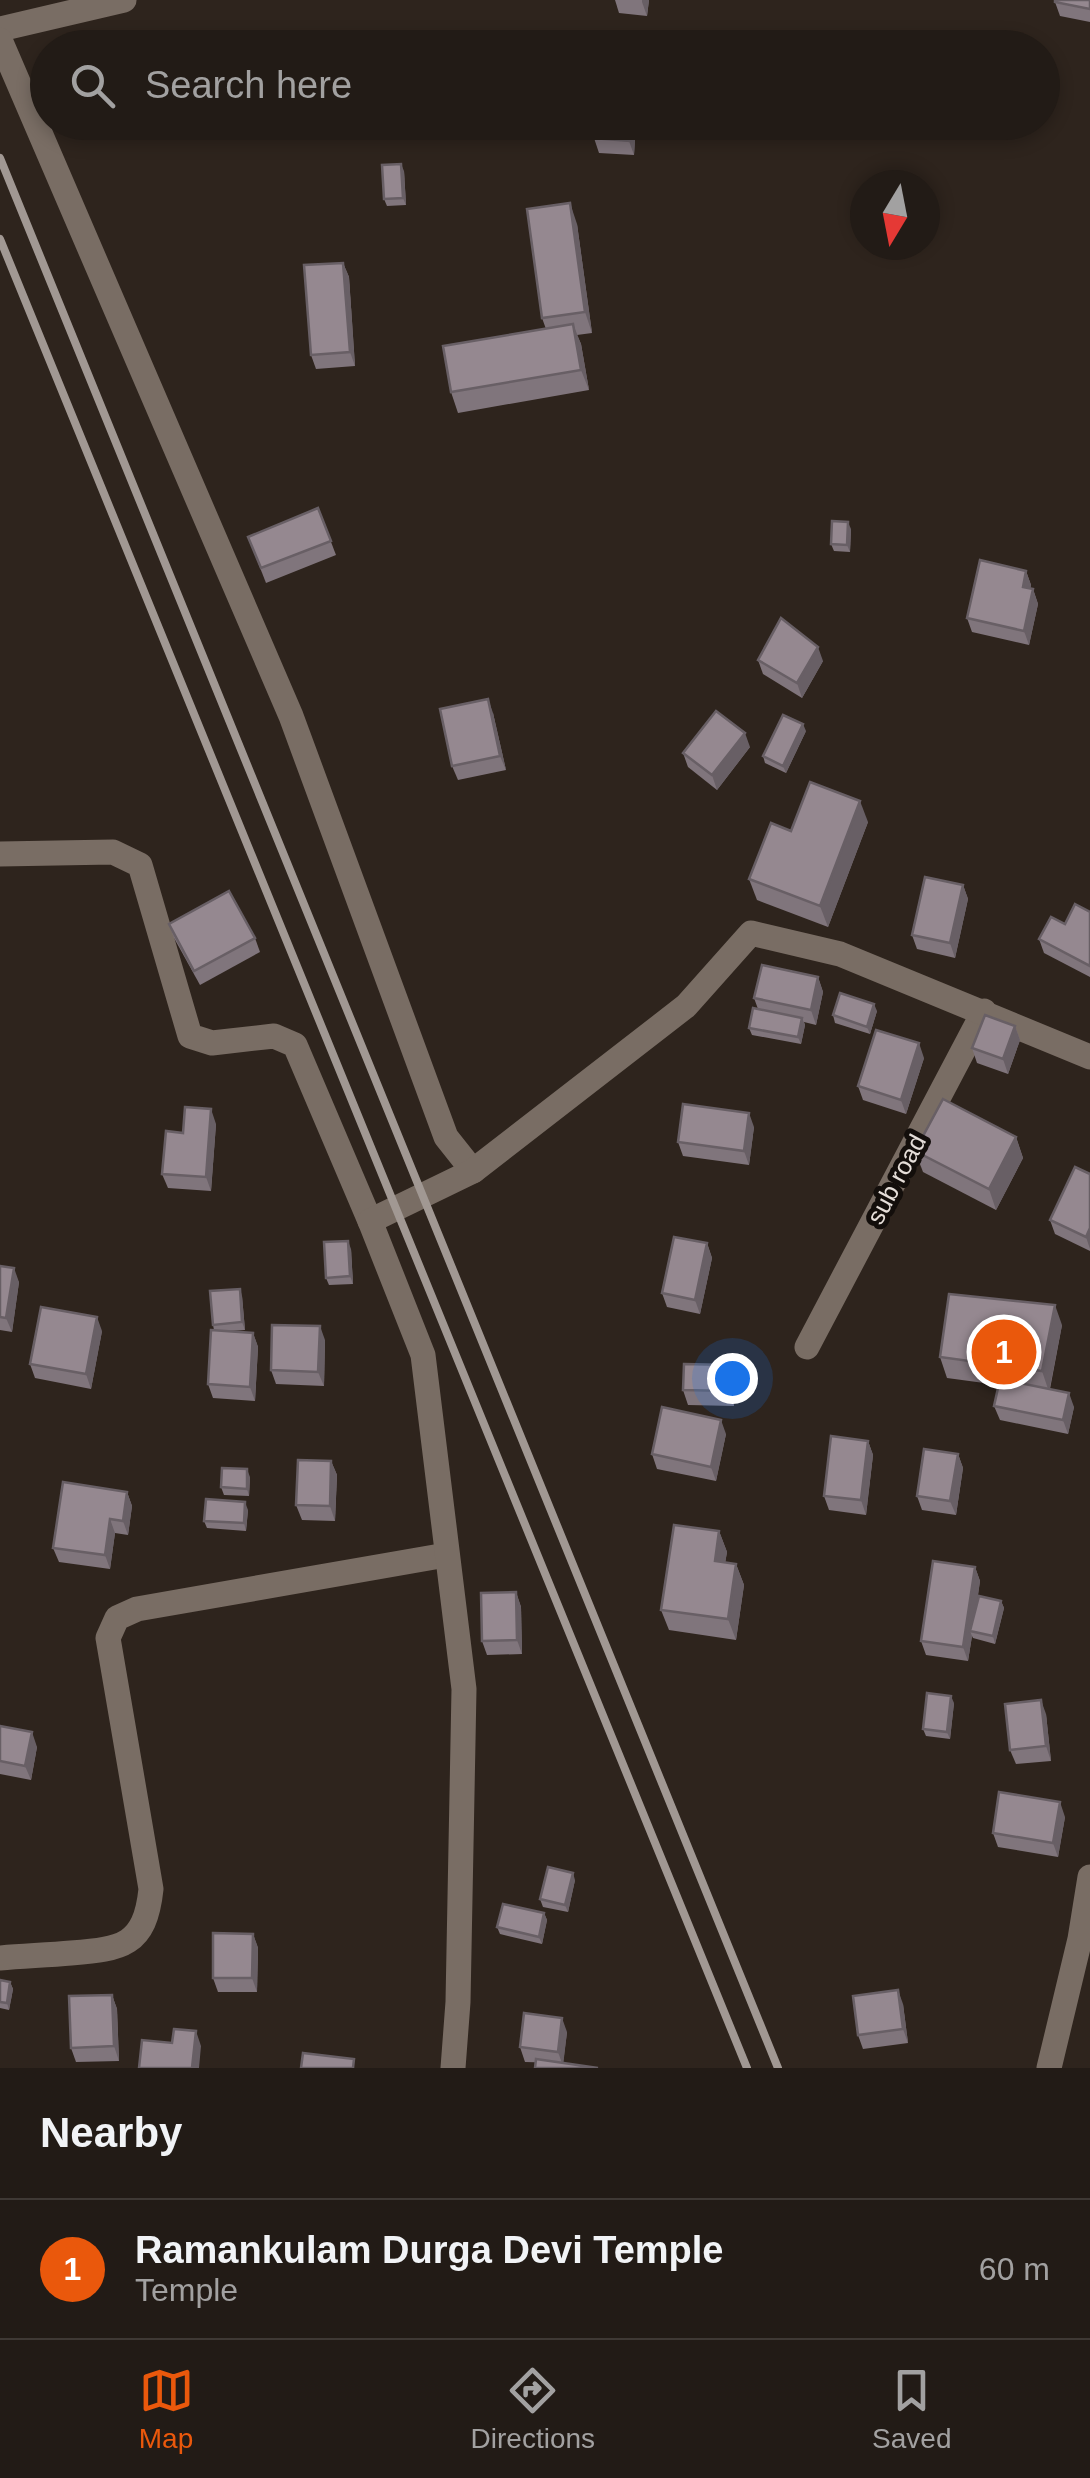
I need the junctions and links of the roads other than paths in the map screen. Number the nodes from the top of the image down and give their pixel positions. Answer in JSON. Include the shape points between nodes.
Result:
{"nodes":[{"id":1,"x":124,"y":0,"type":"edge"},
{"id":2,"x":0,"y":29,"type":"edge"},
{"id":3,"x":0,"y":40,"type":"edge"},
{"id":4,"x":30,"y":110,"type":"edge"},
{"id":5,"x":43,"y":140,"type":"edge"},
{"id":6,"x":0,"y":854,"type":"edge"},
{"id":7,"x":984,"y":1011,"type":"junction"},
{"id":8,"x":1090,"y":1057,"type":"edge"},
{"id":9,"x":473,"y":1171,"type":"junction"},
{"id":10,"x":370,"y":1222,"type":"junction"},
{"id":11,"x":807,"y":1347,"type":"dead end"},
{"id":12,"x":446,"y":1554,"type":"junction"},
{"id":13,"x":1090,"y":1877,"type":"edge"},
{"id":14,"x":0,"y":1958,"type":"edge"},
{"id":15,"x":452,"y":2068,"type":"edge"},
{"id":16,"x":1049,"y":2068,"type":"edge"}],
"edges":[{"from":1,"to":2,"type":"street"},
{"from":3,"to":4,"type":"street"},
{"from":5,"to":9,"type":"street","via":[[291,716],[446,1137]]},
{"from":6,"to":10,"type":"street","via":[[113,852],[140,865],[190,1036],[212,1043],[274,1036],[295,1045]]},
{"from":7,"to":8,"type":"street"},
{"from":7,"to":9,"type":"street","via":[[840,954],[751,933],[686,1006]]},
{"from":7,"to":11,"type":"street","name":"sub road"},
{"from":9,"to":10,"type":"street"},
{"from":10,"to":12,"type":"street","via":[[423,1355]]},
{"from":12,"to":14,"type":"street","via":[[137,1609],[117,1618],[108,1638],[150,1890],[148,1914],[136,1937],[116,1950]]},
{"from":12,"to":15,"type":"street","via":[[464,1689]]},
{"from":13,"to":16,"type":"street"}]}
